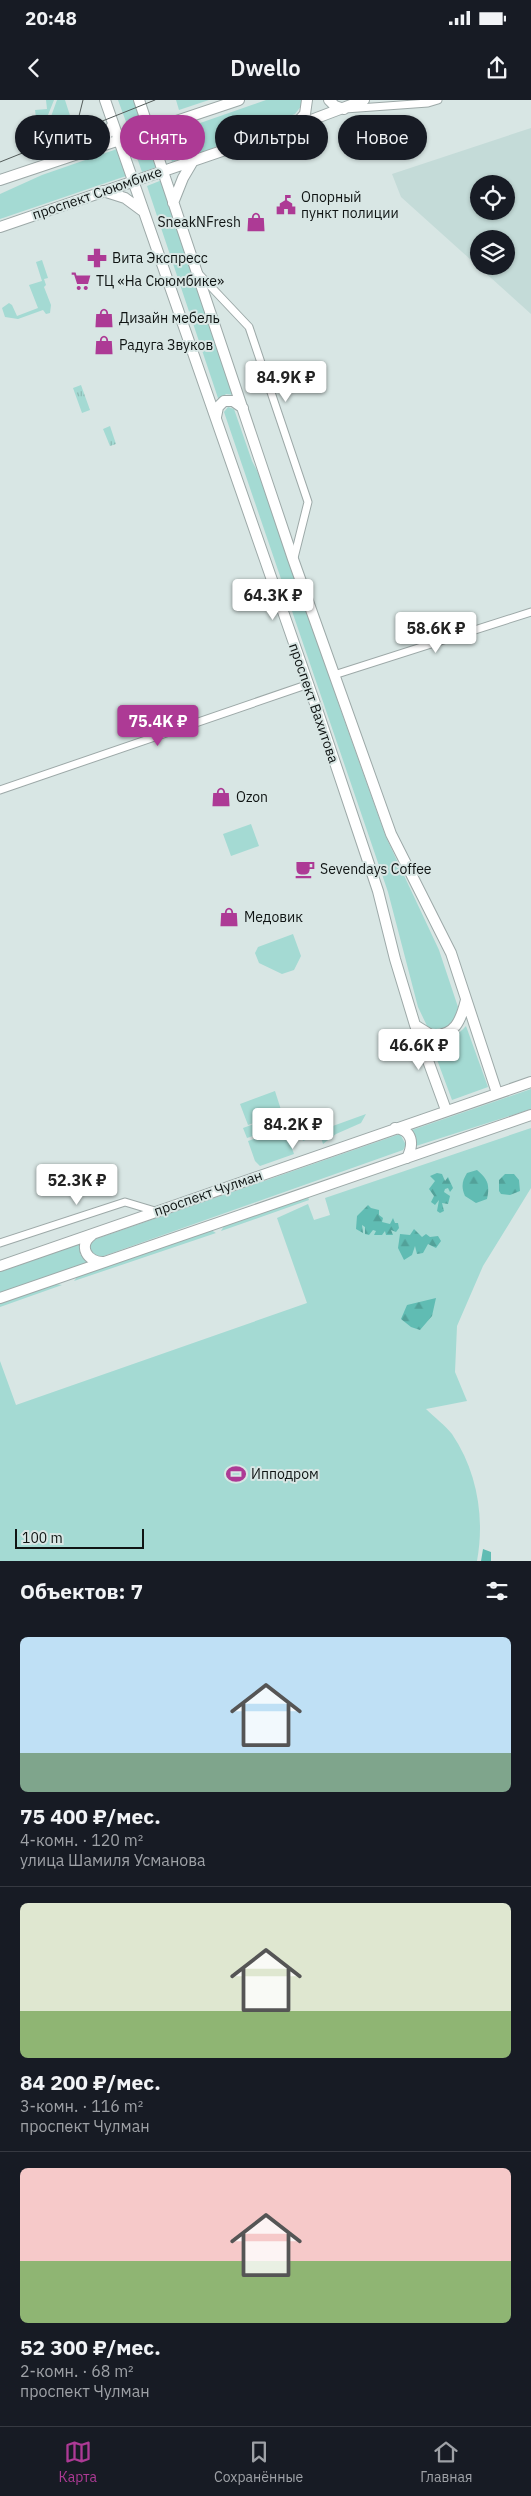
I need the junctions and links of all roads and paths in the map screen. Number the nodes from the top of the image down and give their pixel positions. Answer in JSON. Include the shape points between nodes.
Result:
{"nodes":[{"id":1,"x":105,"y":100,"type":"edge"},
{"id":2,"x":139,"y":100,"type":"edge"},
{"id":3,"x":239,"y":100,"type":"edge"},
{"id":4,"x":307,"y":100,"type":"edge"},
{"id":5,"x":329,"y":100,"type":"edge"},
{"id":6,"x":364,"y":100,"type":"edge"},
{"id":7,"x":438,"y":100,"type":"edge"},
{"id":8,"x":344,"y":109,"type":"junction"},
{"id":9,"x":144,"y":113,"type":"joint"},
{"id":10,"x":149,"y":115,"type":"edge"},
{"id":11,"x":194,"y":115,"type":"edge"},
{"id":12,"x":304,"y":115,"type":"edge"},
{"id":13,"x":326,"y":115,"type":"edge"},
{"id":14,"x":113,"y":124,"type":"junction"},
{"id":15,"x":110,"y":129,"type":"edge"},
{"id":16,"x":120,"y":140,"type":"joint"},
{"id":17,"x":110,"y":143,"type":"edge"},
{"id":18,"x":215,"y":153,"type":"edge"},
{"id":19,"x":61,"y":160,"type":"edge"},
{"id":20,"x":127,"y":160,"type":"edge"},
{"id":21,"x":159,"y":160,"type":"edge"},
{"id":22,"x":193,"y":161,"type":"junction"},
{"id":23,"x":162,"y":170,"type":"junction"},
{"id":24,"x":0,"y":180,"type":"edge"},
{"id":25,"x":134,"y":180,"type":"junction"},
{"id":26,"x":103,"y":191,"type":"junction"},
{"id":27,"x":173,"y":203,"type":"junction"},
{"id":28,"x":145,"y":213,"type":"junction"},
{"id":29,"x":0,"y":227,"type":"edge"},
{"id":30,"x":197,"y":272,"type":"junction"},
{"id":31,"x":243,"y":408,"type":"junction"},
{"id":32,"x":216,"y":419,"type":"junction"},
{"id":33,"x":294,"y":559,"type":"junction"},
{"id":34,"x":531,"y":612,"type":"edge"},
{"id":35,"x":334,"y":675,"type":"junction"},
{"id":36,"x":308,"y":684,"type":"junction"},
{"id":37,"x":0,"y":790,"type":"edge"},
{"id":38,"x":467,"y":999,"type":"junction"},
{"id":39,"x":415,"y":1024,"type":"junction"},
{"id":40,"x":531,"y":1082,"type":"edge"},
{"id":41,"x":497,"y":1092,"type":"junction"},
{"id":42,"x":446,"y":1110,"type":"junction"},
{"id":43,"x":531,"y":1115,"type":"edge"},
{"id":44,"x":395,"y":1128,"type":"junction"},
{"id":45,"x":406,"y":1158,"type":"junction"},
{"id":46,"x":155,"y":1211,"type":"junction"},
{"id":47,"x":93,"y":1235,"type":"junction"},
{"id":48,"x":0,"y":1244,"type":"edge"},
{"id":49,"x":105,"y":1262,"type":"junction"},
{"id":50,"x":0,"y":1266,"type":"edge"},
{"id":51,"x":0,"y":1298,"type":"edge"}],
"edges":[{"from":1,"to":14,"type":"main road","name":"проспект Вахитова"},
{"from":2,"to":9,"type":"main road","name":"проспект Вахитова"},
{"from":3,"to":11,"type":"main road"},
{"from":4,"to":12,"type":"main road"},
{"from":5,"to":8,"type":"main road"},
{"from":6,"to":8,"type":"main road","name":"проспект Сююмбике"},
{"from":7,"to":8,"type":"street"},
{"from":8,"to":13,"type":"main road","name":"проспект Сююмбике"},
{"from":9,"to":10,"type":"main road"},
{"from":14,"to":15,"type":"main road"},
{"from":14,"to":16,"type":"main road","name":"проспект Вахитова"},
{"from":16,"to":17,"type":"main road"},
{"from":18,"to":22,"type":"main road","name":"проспект Сююмбике"},
{"from":19,"to":24,"type":"main road"},
{"from":20,"to":25,"type":"main road","name":"проспект Вахитова"},
{"from":21,"to":23,"type":"main road","name":"проспект Вахитова"},
{"from":22,"to":23,"type":"main road","name":"проспект Сююмбике"},
{"from":22,"to":27,"type":"main road"},
{"from":23,"to":25,"type":"main road","name":"проспект Сююмбике"},
{"from":23,"to":27,"type":"main road","name":"проспект Вахитова"},
{"from":25,"to":26,"type":"main road","name":"проспект Сююмбике"},
{"from":25,"to":28,"type":"main road","name":"проспект Вахитова"},
{"from":26,"to":28,"type":"main road","via":[[126,198]]},
{"from":26,"to":29,"type":"main road","name":"проспект Сююмбике"},
{"from":27,"to":30,"type":"main road","name":"проспект Вахитова"},
{"from":28,"to":32,"type":"main road","name":"проспект Вахитова"},
{"from":30,"to":31,"type":"main road","name":"проспект Вахитова"},
{"from":30,"to":33,"type":"street","via":[[249,327],[256,346],[308,502]]},
{"from":31,"to":32,"type":"main road","via":[[233,401],[224,400],[218,407]]},
{"from":31,"to":33,"type":"main road","name":"проспект Вахитова"},
{"from":32,"to":36,"type":"main road","name":"проспект Вахитова"},
{"from":33,"to":35,"type":"main road","name":"проспект Вахитова"},
{"from":34,"to":35,"type":"street"},
{"from":35,"to":38,"type":"main road","name":"проспект Вахитова","via":[[391,834],[451,953]]},
{"from":36,"to":37,"type":"street"},
{"from":36,"to":39,"type":"main road","name":"проспект Вахитова","via":[[378,891],[394,959]]},
{"from":38,"to":39,"type":"main road","via":[[460,1020],[450,1032],[431,1035]]},
{"from":38,"to":41,"type":"main road","name":"проспект Вахитова"},
{"from":39,"to":42,"type":"main road","name":"проспект Вахитова"},
{"from":40,"to":41,"type":"main road","name":"проспект Чулман"},
{"from":41,"to":42,"type":"main road","name":"проспект Чулман"},
{"from":42,"to":44,"type":"main road","name":"проспект Чулман"},
{"from":43,"to":45,"type":"main road"},
{"from":44,"to":45,"type":"main road","via":[[410,1136],[411,1149]]},
{"from":44,"to":46,"type":"main road","name":"проспект Чулман"},
{"from":45,"to":49,"type":"main road"},
{"from":46,"to":47,"type":"main road","name":"проспект Чулман"},
{"from":46,"to":48,"type":"street","via":[[125,1202]]},
{"from":47,"to":49,"type":"main road","via":[[84,1250],[94,1261]]},
{"from":47,"to":50,"type":"main road","name":"проспект Чулман"},
{"from":49,"to":51,"type":"main road"}]}
